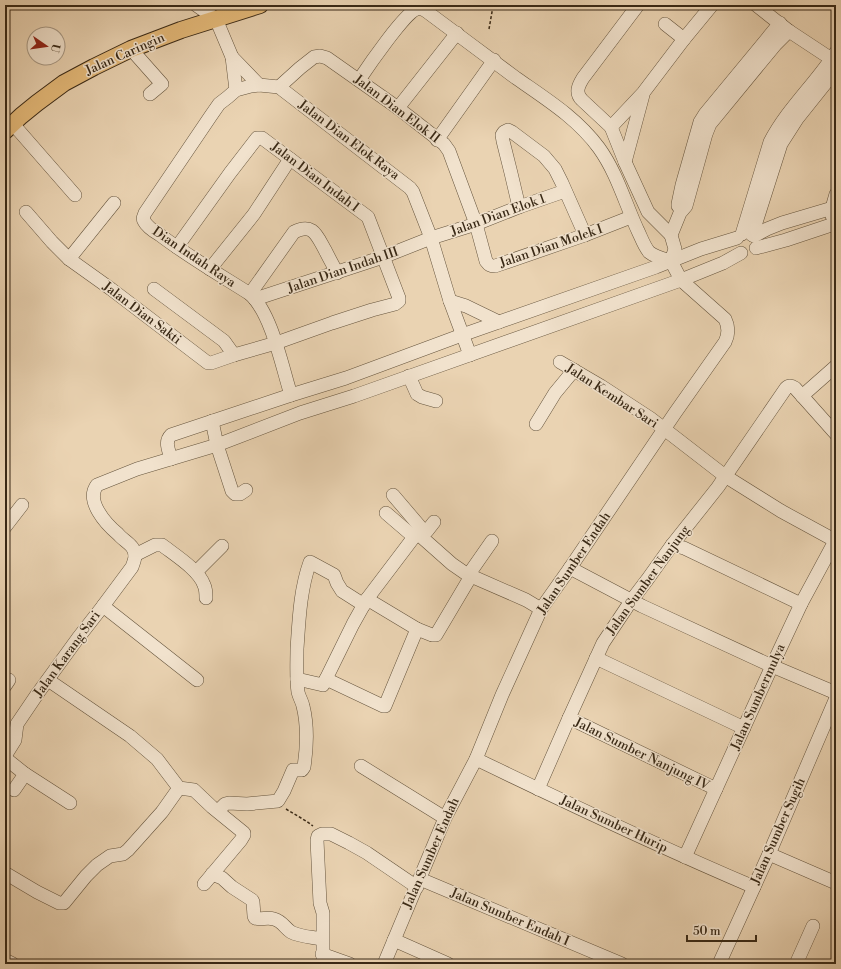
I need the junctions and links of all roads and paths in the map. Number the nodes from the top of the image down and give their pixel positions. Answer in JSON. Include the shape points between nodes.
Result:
{"nodes":[{"id":1,"x":260,"y":5,"type":"edge"},
{"id":2,"x":494,"y":5,"type":"edge"},
{"id":3,"x":638,"y":5,"type":"edge"},
{"id":4,"x":712,"y":5,"type":"edge"},
{"id":5,"x":756,"y":5,"type":"edge"},
{"id":6,"x":198,"y":6,"type":"edge"},
{"id":7,"x":216,"y":19,"type":"junction"},
{"id":8,"x":665,"y":24,"type":"dead end"},
{"id":9,"x":784,"y":27,"type":"junction"},
{"id":10,"x":489,"y":29,"type":"dead end"},
{"id":11,"x":457,"y":33,"type":"junction"},
{"id":12,"x":684,"y":39,"type":"junction"},
{"id":13,"x":131,"y":49,"type":"junction"},
{"id":14,"x":232,"y":57,"type":"junction"},
{"id":15,"x":494,"y":60,"type":"junction"},
{"id":16,"x":835,"y":61,"type":"edge"},
{"id":17,"x":359,"y":80,"type":"junction"},
{"id":18,"x":259,"y":85,"type":"junction"},
{"id":19,"x":279,"y":88,"type":"junction"},
{"id":20,"x":236,"y":90,"type":"junction"},
{"id":21,"x":643,"y":93,"type":"junction"},
{"id":22,"x":150,"y":94,"type":"dead end"},
{"id":23,"x":398,"y":108,"type":"junction"},
{"id":24,"x":611,"y":126,"type":"junction"},
{"id":25,"x":9,"y":128,"type":"edge"},
{"id":26,"x":437,"y":140,"type":"junction"},
{"id":27,"x":290,"y":158,"type":"junction"},
{"id":28,"x":625,"y":162,"type":"junction"},
{"id":29,"x":565,"y":191,"type":"junction"},
{"id":30,"x":836,"y":194,"type":"edge"},
{"id":31,"x":75,"y":195,"type":"dead end"},
{"id":32,"x":114,"y":203,"type":"dead end"},
{"id":33,"x":519,"y":207,"type":"junction"},
{"id":34,"x":26,"y":212,"type":"dead end"},
{"id":35,"x":834,"y":215,"type":"edge"},
{"id":36,"x":631,"y":217,"type":"junction"},
{"id":37,"x":476,"y":224,"type":"junction"},
{"id":38,"x":585,"y":235,"type":"junction"},
{"id":39,"x":671,"y":235,"type":"junction"},
{"id":40,"x":431,"y":238,"type":"junction"},
{"id":41,"x":748,"y":238,"type":"junction"},
{"id":42,"x":177,"y":247,"type":"junction"},
{"id":43,"x":383,"y":257,"type":"junction"},
{"id":44,"x":69,"y":259,"type":"junction"},
{"id":45,"x":672,"y":261,"type":"junction"},
{"id":46,"x":210,"y":269,"type":"junction"},
{"id":47,"x":337,"y":273,"type":"junction"},
{"id":48,"x":682,"y":280,"type":"junction"},
{"id":49,"x":154,"y":289,"type":"dead end"},
{"id":50,"x":253,"y":297,"type":"junction"},
{"id":51,"x":450,"y":301,"type":"junction"},
{"id":52,"x":395,"y":304,"type":"joint"},
{"id":53,"x":499,"y":322,"type":"junction"},
{"id":54,"x":462,"y":335,"type":"junction"},
{"id":55,"x":276,"y":344,"type":"junction"},
{"id":56,"x":234,"y":355,"type":"junction"},
{"id":57,"x":470,"y":355,"type":"junction"},
{"id":58,"x":560,"y":362,"type":"dead end"},
{"id":59,"x":836,"y":366,"type":"edge"},
{"id":60,"x":574,"y":370,"type":"junction"},
{"id":61,"x":409,"y":376,"type":"junction"},
{"id":62,"x":291,"y":395,"type":"junction"},
{"id":63,"x":802,"y":396,"type":"junction"},
{"id":64,"x":436,"y":401,"type":"dead end"},
{"id":65,"x":212,"y":422,"type":"junction"},
{"id":66,"x":536,"y":424,"type":"dead end"},
{"id":67,"x":664,"y":430,"type":"junction"},
{"id":68,"x":836,"y":434,"type":"edge"},
{"id":69,"x":217,"y":445,"type":"junction"},
{"id":70,"x":171,"y":459,"type":"junction"},
{"id":71,"x":725,"y":476,"type":"junction"},
{"id":72,"x":246,"y":490,"type":"dead end"},
{"id":73,"x":392,"y":495,"type":"dead end"},
{"id":74,"x":22,"y":505,"type":"dead end"},
{"id":75,"x":386,"y":512,"type":"dead end"},
{"id":76,"x":434,"y":522,"type":"dead end"},
{"id":77,"x":5,"y":527,"type":"edge"},
{"id":78,"x":418,"y":533,"type":"junction"},
{"id":79,"x":836,"y":540,"type":"edge"},
{"id":80,"x":492,"y":541,"type":"dead end"},
{"id":81,"x":672,"y":545,"type":"junction"},
{"id":82,"x":222,"y":546,"type":"dead end"},
{"id":83,"x":135,"y":556,"type":"junction"},
{"id":84,"x":570,"y":568,"type":"junction"},
{"id":85,"x":196,"y":572,"type":"junction"},
{"id":86,"x":470,"y":575,"type":"junction"},
{"id":87,"x":206,"y":598,"type":"dead end"},
{"id":88,"x":631,"y":601,"type":"junction"},
{"id":89,"x":366,"y":602,"type":"junction"},
{"id":90,"x":801,"y":604,"type":"junction"},
{"id":91,"x":103,"y":606,"type":"junction"},
{"id":92,"x":541,"y":608,"type":"junction"},
{"id":93,"x":417,"y":629,"type":"junction"},
{"id":94,"x":596,"y":658,"type":"junction"},
{"id":95,"x":772,"y":666,"type":"junction"},
{"id":96,"x":297,"y":679,"type":"junction"},
{"id":97,"x":326,"y":679,"type":"junction"},
{"id":98,"x":48,"y":680,"type":"junction"},
{"id":99,"x":197,"y":680,"type":"dead end"},
{"id":100,"x":836,"y":693,"type":"edge"},
{"id":101,"x":836,"y":698,"type":"edge"},
{"id":102,"x":569,"y":718,"type":"junction"},
{"id":103,"x":17,"y":724,"type":"junction"},
{"id":104,"x":744,"y":728,"type":"junction"},
{"id":105,"x":5,"y":739,"type":"edge"},
{"id":106,"x":5,"y":757,"type":"edge"},
{"id":107,"x":476,"y":759,"type":"junction"},
{"id":108,"x":361,"y":766,"type":"dead end"},
{"id":109,"x":25,"y":774,"type":"junction"},
{"id":110,"x":179,"y":788,"type":"junction"},
{"id":111,"x":538,"y":789,"type":"junction"},
{"id":112,"x":716,"y":789,"type":"junction"},
{"id":113,"x":14,"y":790,"type":"dead end"},
{"id":114,"x":278,"y":801,"type":"junction"},
{"id":115,"x":70,"y":803,"type":"dead end"},
{"id":116,"x":218,"y":811,"type":"junction"},
{"id":117,"x":445,"y":818,"type":"junction"},
{"id":118,"x":318,"y":836,"type":"junction"},
{"id":119,"x":769,"y":854,"type":"junction"},
{"id":120,"x":685,"y":857,"type":"junction"},
{"id":121,"x":5,"y":872,"type":"edge"},
{"id":122,"x":418,"y":883,"type":"junction"},
{"id":123,"x":836,"y":883,"type":"edge"},
{"id":124,"x":754,"y":887,"type":"junction"},
{"id":125,"x":813,"y":926,"type":"dead end"},
{"id":126,"x":322,"y":939,"type":"junction"},
{"id":127,"x":394,"y":940,"type":"junction"},
{"id":128,"x":323,"y":959,"type":"edge"},
{"id":129,"x":5,"y":960,"type":"edge"},
{"id":130,"x":13,"y":964,"type":"edge"},
{"id":131,"x":350,"y":964,"type":"edge"},
{"id":132,"x":384,"y":964,"type":"edge"},
{"id":133,"x":448,"y":964,"type":"edge"},
{"id":134,"x":622,"y":964,"type":"edge"},
{"id":135,"x":719,"y":964,"type":"edge"},
{"id":136,"x":796,"y":964,"type":"edge"}],
"edges":[{"from":1,"to":7,"type":"main road","name":"Jalan Caringin"},
{"from":2,"to":10,"type":"path"},
{"from":3,"to":24,"type":"street","via":[[587,72],[577,91],[579,98]]},
{"from":4,"to":12,"type":"street"},
{"from":5,"to":9,"type":"street"},
{"from":6,"to":7,"type":"street"},
{"from":7,"to":13,"type":"main road","name":"Jalan Caringin"},
{"from":7,"to":14,"type":"street"},
{"from":8,"to":12,"type":"street"},
{"from":9,"to":16,"type":"street"},
{"from":9,"to":39,"type":"street","via":[[702,132],[686,206],[680,213]]},
{"from":11,"to":15,"type":"street"},
{"from":11,"to":17,"type":"street","via":[[423,9],[417,9],[380,50]]},
{"from":11,"to":23,"type":"street"},
{"from":12,"to":21,"type":"street"},
{"from":13,"to":22,"type":"street","via":[[162,84]]},
{"from":13,"to":25,"type":"main road","name":"Jalan Caringin","via":[[64,83]]},
{"from":14,"to":18,"type":"street"},
{"from":14,"to":20,"type":"street"},
{"from":15,"to":26,"type":"street"},
{"from":15,"to":36,"type":"street","via":[[564,111],[588,135],[600,149],[613,172]]},
{"from":16,"to":41,"type":"street","via":[[782,122],[770,142]]},
{"from":17,"to":19,"type":"street","name":"Jalan Dian Elok II","via":[[320,56],[305,65]]},
{"from":17,"to":23,"type":"street","name":"Jalan Dian Elok II"},
{"from":18,"to":19,"type":"street","name":"Jalan Dian Elok Raya"},
{"from":18,"to":20,"type":"street","name":"Jalan Dian Elok Raya"},
{"from":19,"to":40,"type":"street","name":"Jalan Dian Elok Raya","via":[[407,184],[413,192]]},
{"from":20,"to":42,"type":"street","name":"Dian Indah Raya","via":[[210,117],[143,217],[144,223]]},
{"from":21,"to":24,"type":"street"},
{"from":21,"to":28,"type":"street"},
{"from":23,"to":26,"type":"street","name":"Jalan Dian Elok II"},
{"from":24,"to":28,"type":"street"},
{"from":25,"to":31,"type":"street"},
{"from":26,"to":37,"type":"street","name":"Jalan Dian Elok II","via":[[450,151]]},
{"from":27,"to":42,"type":"street","name":"Jalan Dian Indah I","via":[[263,139],[257,138]]},
{"from":27,"to":43,"type":"street","name":"Jalan Dian Indah I","via":[[366,215]]},
{"from":27,"to":46,"type":"street","via":[[254,214]]},
{"from":28,"to":39,"type":"street","via":[[648,212]]},
{"from":29,"to":33,"type":"street","name":"Jalan Dian Elok 1"},
{"from":29,"to":33,"type":"street","via":[[555,169],[544,156],[508,130],[502,135]]},
{"from":29,"to":38,"type":"street"},
{"from":30,"to":35,"type":"street"},
{"from":32,"to":44,"type":"street"},
{"from":33,"to":37,"type":"street","name":"Jalan Dian Elok 1"},
{"from":34,"to":44,"type":"street","name":"Jalan Dian Sakti"},
{"from":35,"to":41,"type":"street","via":[[782,223]]},
{"from":36,"to":38,"type":"street","name":"Jalan Dian Molek I"},
{"from":36,"to":45,"type":"street","via":[[649,251]]},
{"from":37,"to":38,"type":"street","name":"Jalan Dian Molek I","via":[[486,261],[492,266]]},
{"from":37,"to":40,"type":"street","name":"Jalan Dian Elok 1"},
{"from":39,"to":45,"type":"street","via":[[675,249]]},
{"from":40,"to":43,"type":"street","name":"Jalan Dian Indah III"},
{"from":40,"to":51,"type":"street","name":"Jalan Dian Elok Raya"},
{"from":41,"to":45,"type":"street","via":[[701,250]]},
{"from":41,"to":48,"type":"street","via":[[753,251],[749,254],[741,253]]},
{"from":42,"to":46,"type":"street","name":"Dian Indah Raya"},
{"from":43,"to":47,"type":"street","name":"Jalan Dian Indah III"},
{"from":43,"to":52,"type":"street","name":"Jalan Dian Indah I","via":[[399,298]]},
{"from":44,"to":56,"type":"street","name":"Jalan Dian Sakti","via":[[208,363]]},
{"from":45,"to":48,"type":"street","name":"Jalan Sumber Endah"},
{"from":45,"to":53,"type":"street"},
{"from":46,"to":50,"type":"street","name":"Dian Indah Raya"},
{"from":47,"to":50,"type":"street","name":"Jalan Dian Indah III"},
{"from":47,"to":50,"type":"street","via":[[316,232],[301,228],[294,232]]},
{"from":48,"to":57,"type":"street"},
{"from":48,"to":67,"type":"street","name":"Jalan Sumber Endah","via":[[725,319],[729,333]]},
{"from":49,"to":56,"type":"street","via":[[224,341]]},
{"from":50,"to":55,"type":"street","name":"Dian Indah Raya","via":[[263,311]]},
{"from":51,"to":53,"type":"street"},
{"from":51,"to":54,"type":"street","name":"Jalan Dian Elok Raya"},
{"from":52,"to":55,"type":"street","name":"Jalan Dian Sakti"},
{"from":53,"to":54,"type":"street"},
{"from":54,"to":57,"type":"street","name":"Jalan Dian Elok Raya"},
{"from":54,"to":62,"type":"street","via":[[346,378]]},
{"from":55,"to":56,"type":"street","name":"Jalan Dian Sakti"},
{"from":55,"to":62,"type":"street","name":"Dian Indah Raya"},
{"from":57,"to":61,"type":"street"},
{"from":58,"to":60,"type":"street","name":"Jalan Kembar Sari"},
{"from":59,"to":63,"type":"street"},
{"from":60,"to":66,"type":"street","via":[[555,393]]},
{"from":60,"to":67,"type":"street","name":"Jalan Kembar Sari","via":[[650,418]]},
{"from":61,"to":64,"type":"street","via":[[417,394]]},
{"from":61,"to":69,"type":"street","via":[[300,413]]},
{"from":62,"to":65,"type":"street"},
{"from":63,"to":68,"type":"street"},
{"from":63,"to":71,"type":"street","name":"Jalan Sumber Nanjung","via":[[793,387],[786,388]]},
{"from":65,"to":69,"type":"street"},
{"from":65,"to":70,"type":"street","via":[[169,437],[166,442]]},
{"from":67,"to":71,"type":"street","name":"Jalan Kembar Sari"},
{"from":67,"to":84,"type":"street","name":"Jalan Sumber Endah"},
{"from":69,"to":70,"type":"street"},
{"from":69,"to":72,"type":"street","via":[[232,491],[240,494]]},
{"from":70,"to":83,"type":"street","via":[[102,482],[94,489],[94,502],[100,514],[109,526],[129,543]]},
{"from":71,"to":79,"type":"street","name":"Jalan Kembar Sari","via":[[781,511]]},
{"from":71,"to":81,"type":"street","name":"Jalan Sumber Nanjung"},
{"from":73,"to":78,"type":"street"},
{"from":74,"to":77,"type":"street"},
{"from":75,"to":78,"type":"street"},
{"from":76,"to":78,"type":"street","via":[[427,531]]},
{"from":78,"to":86,"type":"street","via":[[452,564]]},
{"from":78,"to":89,"type":"street"},
{"from":79,"to":90,"type":"street","name":"Jalan Sumbermulya"},
{"from":80,"to":86,"type":"street"},
{"from":81,"to":88,"type":"street","name":"Jalan Sumber Nanjung"},
{"from":81,"to":90,"type":"street","via":[[684,548]]},
{"from":82,"to":85,"type":"street"},
{"from":83,"to":85,"type":"street","via":[[162,545]]},
{"from":83,"to":91,"type":"street","name":"Jalan Karang Sari","via":[[132,567]]},
{"from":84,"to":88,"type":"street"},
{"from":84,"to":92,"type":"street","name":"Jalan Sumber Endah"},
{"from":85,"to":87,"type":"street","via":[[202,580]]},
{"from":86,"to":92,"type":"street"},
{"from":86,"to":93,"type":"street","via":[[436,635]]},
{"from":88,"to":94,"type":"street","name":"Jalan Sumber Nanjung"},
{"from":88,"to":95,"type":"street"},
{"from":89,"to":93,"type":"street"},
{"from":89,"to":96,"type":"street","via":[[342,591],[334,575],[310,562],[299,615]]},
{"from":89,"to":97,"type":"street"},
{"from":90,"to":95,"type":"street","name":"Jalan Sumbermulya"},
{"from":91,"to":98,"type":"street","name":"Jalan Karang Sari"},
{"from":91,"to":99,"type":"street"},
{"from":92,"to":107,"type":"street","name":"Jalan Sumber Endah"},
{"from":93,"to":97,"type":"street","via":[[385,706]]},
{"from":94,"to":102,"type":"street","name":"Jalan Sumber Nanjung"},
{"from":94,"to":104,"type":"street"},
{"from":95,"to":100,"type":"street"},
{"from":95,"to":104,"type":"street","name":"Jalan Sumbermulya"},
{"from":96,"to":97,"type":"street","via":[[322,685]]},
{"from":96,"to":114,"type":"street","via":[[306,726],[304,767],[302,770],[293,770]]},
{"from":98,"to":103,"type":"street","name":"Jalan Karang Sari"},
{"from":98,"to":110,"type":"street","via":[[130,736],[157,759]]},
{"from":101,"to":119,"type":"street","name":"Jalan Sumber Sugih"},
{"from":102,"to":111,"type":"street","name":"Jalan Sumber Nanjung"},
{"from":102,"to":112,"type":"street","name":"Jalan Sumber Nanjung IV"},
{"from":103,"to":105,"type":"street"},
{"from":103,"to":106,"type":"street","name":"Jalan Karang Sari","via":[[15,740]]},
{"from":104,"to":112,"type":"street","name":"Jalan Sumbermulya"},
{"from":106,"to":109,"type":"street"},
{"from":107,"to":111,"type":"street","name":"Jalan Sumber Hurip"},
{"from":107,"to":117,"type":"street","name":"Jalan Sumber Endah"},
{"from":108,"to":117,"type":"street"},
{"from":109,"to":113,"type":"street"},
{"from":109,"to":115,"type":"street"},
{"from":110,"to":116,"type":"street","via":[[194,790]]},
{"from":110,"to":121,"type":"street","via":[[162,812],[123,854],[124,859],[110,856],[86,876],[64,902],[59,903],[37,892]]},
{"from":111,"to":120,"type":"street","name":"Jalan Sumber Hurip"},
{"from":112,"to":120,"type":"street","name":"Jalan Sumbermulya"},
{"from":114,"to":116,"type":"street","via":[[229,803]]},
{"from":114,"to":118,"type":"path","via":[[280,806],[309,823]]},
{"from":116,"to":126,"type":"street","via":[[244,835],[208,879],[222,878],[252,900],[255,918],[274,918],[293,933]]},
{"from":117,"to":122,"type":"street","name":"Jalan Sumber Endah"},
{"from":118,"to":122,"type":"street","name":"Jalan Sumber Endah I","via":[[331,834]]},
{"from":118,"to":126,"type":"street","via":[[316,840],[320,903],[323,912]]},
{"from":119,"to":123,"type":"street"},
{"from":119,"to":124,"type":"street","name":"Jalan Sumber Sugih"},
{"from":120,"to":124,"type":"street","name":"Jalan Sumber Hurip"},
{"from":122,"to":127,"type":"street","name":"Jalan Sumber Endah"},
{"from":122,"to":134,"type":"street","name":"Jalan Sumber Endah I"},
{"from":124,"to":135,"type":"street","name":"Jalan Sumber Sugih"},
{"from":125,"to":136,"type":"street"},
{"from":126,"to":128,"type":"street"},
{"from":127,"to":132,"type":"street","name":"Jalan Sumber Endah"},
{"from":127,"to":133,"type":"street"},
{"from":128,"to":131,"type":"street"},
{"from":129,"to":130,"type":"street"}]}
